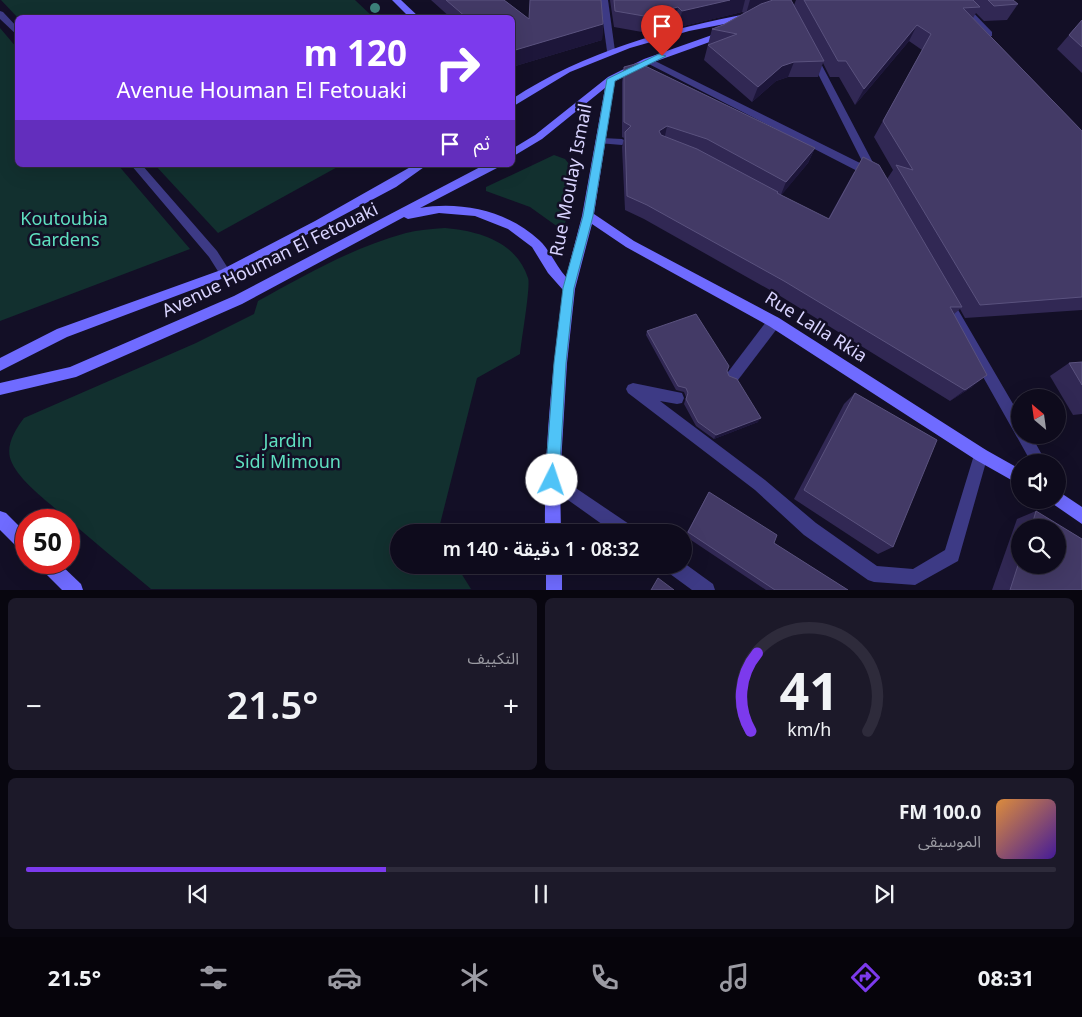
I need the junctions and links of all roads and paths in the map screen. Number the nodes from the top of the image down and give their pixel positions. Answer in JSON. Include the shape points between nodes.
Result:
{"nodes":[{"id":1,"x":396,"y":0,"type":"edge"},
{"id":2,"x":604,"y":0,"type":"edge"},
{"id":3,"x":956,"y":0,"type":"edge"},
{"id":4,"x":0,"y":14,"type":"edge"},
{"id":5,"x":413,"y":15,"type":"edge"},
{"id":6,"x":15,"y":31,"type":"edge"},
{"id":7,"x":998,"y":44,"type":"edge"},
{"id":8,"x":810,"y":49,"type":"edge"},
{"id":9,"x":611,"y":51,"type":"junction"},
{"id":10,"x":648,"y":61,"type":"junction"},
{"id":11,"x":611,"y":79,"type":"junction"},
{"id":12,"x":515,"y":102,"type":"edge"},
{"id":13,"x":602,"y":141,"type":"junction"},
{"id":14,"x":622,"y":142,"type":"edge"},
{"id":15,"x":515,"y":152,"type":"edge"},
{"id":16,"x":138,"y":167,"type":"edge"},
{"id":17,"x":419,"y":167,"type":"edge"},
{"id":18,"x":489,"y":167,"type":"edge"},
{"id":19,"x":588,"y":216,"type":"junction"},
{"id":20,"x":393,"y":218,"type":"junction"},
{"id":21,"x":225,"y":273,"type":"junction"},
{"id":22,"x":568,"y":288,"type":"junction"},
{"id":23,"x":942,"y":294,"type":"edge"},
{"id":24,"x":774,"y":322,"type":"junction"},
{"id":25,"x":0,"y":365,"type":"edge"},
{"id":26,"x":733,"y":376,"type":"edge"},
{"id":27,"x":0,"y":389,"type":"edge"},
{"id":28,"x":677,"y":398,"type":"dead end"},
{"id":29,"x":1011,"y":414,"type":"edge"},
{"id":30,"x":981,"y":455,"type":"junction"},
{"id":31,"x":1011,"y":472,"type":"edge"},
{"id":32,"x":552,"y":480,"type":"junction"},
{"id":33,"x":1066,"y":504,"type":"edge"},
{"id":34,"x":1082,"y":516,"type":"edge"},
{"id":35,"x":0,"y":519,"type":"edge"},
{"id":36,"x":553,"y":524,"type":"edge"},
{"id":37,"x":615,"y":524,"type":"edge"},
{"id":38,"x":15,"y":533,"type":"edge"},
{"id":39,"x":58,"y":574,"type":"edge"},
{"id":40,"x":554,"y":574,"type":"edge"},
{"id":41,"x":685,"y":574,"type":"edge"},
{"id":42,"x":75,"y":590,"type":"edge"},
{"id":43,"x":554,"y":590,"type":"edge"},
{"id":44,"x":707,"y":590,"type":"edge"}],
"edges":[{"from":1,"to":5,"type":"main road"},
{"from":2,"to":9,"type":"street"},
{"from":3,"to":7,"type":"street"},
{"from":4,"to":6,"type":"street"},
{"from":8,"to":10,"type":"street","via":[[877,179]]},
{"from":9,"to":10,"type":"main road","via":[[700,25],[756,14],[715,37]]},
{"from":9,"to":12,"type":"main road","via":[[558,74]]},
{"from":10,"to":11,"type":"main road"},
{"from":11,"to":13,"type":"main road","name":"Rue Moulay Ismail"},
{"from":11,"to":15,"type":"main road","via":[[534,142]]},
{"from":13,"to":14,"type":"street"},
{"from":13,"to":19,"type":"main road","name":"Rue Moulay Ismail"},
{"from":16,"to":21,"type":"street","via":[[213,254]]},
{"from":17,"to":21,"type":"main road","name":"Avenue Houman El Fetouaki"},
{"from":18,"to":20,"type":"main road","name":"Avenue Houman El Fetouaki"},
{"from":19,"to":22,"type":"main road","name":"Rue Moulay Ismail"},
{"from":19,"to":24,"type":"main road","name":"Rue Lalla Rkia","via":[[630,244]]},
{"from":20,"to":22,"type":"main road","name":"Rue Moulay Ismail","via":[[439,209],[476,212],[512,226],[536,244]]},
{"from":20,"to":27,"type":"main road","name":"Avenue Houman El Fetouaki","via":[[238,300],[71,373]]},
{"from":21,"to":25,"type":"main road","name":"Avenue Houman El Fetouaki","via":[[62,333]]},
{"from":22,"to":32,"type":"main road","name":"Rue Moulay Ismail"},
{"from":23,"to":29,"type":"street"},
{"from":24,"to":26,"type":"street"},
{"from":24,"to":30,"type":"main road","name":"Rue Lalla Rkia"},
{"from":28,"to":30,"type":"street","via":[[633,388],[760,485],[810,529],[874,574],[914,577],[952,555]]},
{"from":30,"to":31,"type":"main road","name":"Rue Lalla Rkia"},
{"from":32,"to":36,"type":"main road","name":"Rue Moulay Ismail"},
{"from":32,"to":37,"type":"street"},
{"from":33,"to":34,"type":"main road"},
{"from":35,"to":38,"type":"main road"},
{"from":39,"to":42,"type":"main road"},
{"from":40,"to":43,"type":"main road"},
{"from":41,"to":44,"type":"street"}]}
